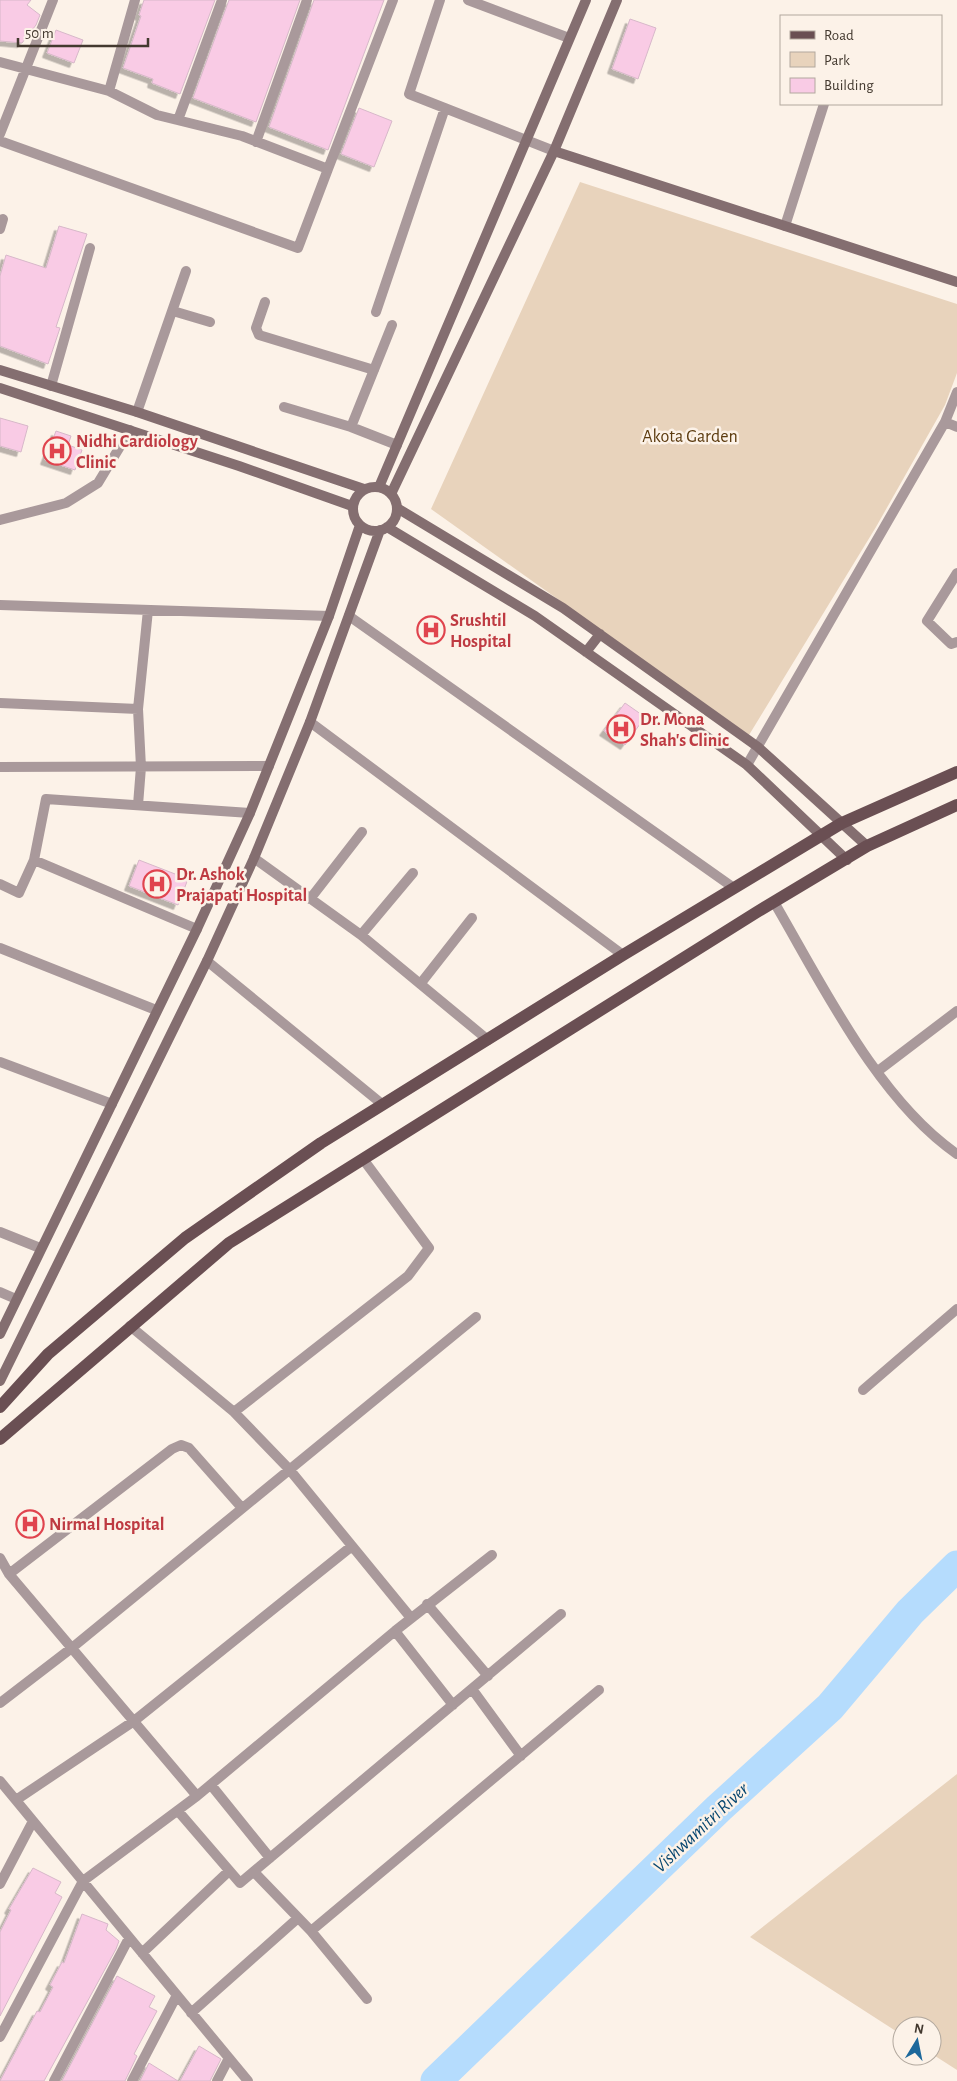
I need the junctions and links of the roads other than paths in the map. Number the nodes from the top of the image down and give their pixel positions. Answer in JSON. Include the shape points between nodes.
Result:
{"nodes":[{"id":1,"x":53,"y":0,"type":"edge"},
{"id":2,"x":135,"y":0,"type":"edge"},
{"id":3,"x":222,"y":0,"type":"edge"},
{"id":4,"x":306,"y":0,"type":"edge"},
{"id":5,"x":393,"y":0,"type":"edge"},
{"id":6,"x":440,"y":0,"type":"edge"},
{"id":7,"x":468,"y":0,"type":"edge"},
{"id":8,"x":586,"y":0,"type":"edge"},
{"id":9,"x":617,"y":0,"type":"edge"},
{"id":10,"x":569,"y":38,"type":"junction"},
{"id":11,"x":0,"y":62,"type":"edge"},
{"id":12,"x":26,"y":69,"type":"junction"},
{"id":13,"x":109,"y":91,"type":"junction"},
{"id":14,"x":824,"y":105,"type":"edge"},
{"id":15,"x":445,"y":108,"type":"junction"},
{"id":16,"x":178,"y":120,"type":"junction"},
{"id":17,"x":0,"y":134,"type":"edge"},
{"id":18,"x":528,"y":140,"type":"junction"},
{"id":19,"x":0,"y":141,"type":"edge"},
{"id":20,"x":256,"y":142,"type":"junction"},
{"id":21,"x":554,"y":151,"type":"junction"},
{"id":22,"x":328,"y":169,"type":"junction"},
{"id":23,"x":785,"y":226,"type":"junction"},
{"id":24,"x":90,"y":248,"type":"dead end"},
{"id":25,"x":186,"y":271,"type":"dead end"},
{"id":26,"x":957,"y":282,"type":"edge"},
{"id":27,"x":264,"y":302,"type":"dead end"},
{"id":28,"x":172,"y":311,"type":"junction"},
{"id":29,"x":376,"y":312,"type":"dead end"},
{"id":30,"x":210,"y":322,"type":"dead end"},
{"id":31,"x":392,"y":325,"type":"dead end"},
{"id":32,"x":0,"y":370,"type":"edge"},
{"id":33,"x":374,"y":370,"type":"junction"},
{"id":34,"x":51,"y":386,"type":"junction"},
{"id":35,"x":0,"y":388,"type":"edge"},
{"id":36,"x":957,"y":392,"type":"edge"},
{"id":37,"x":284,"y":407,"type":"dead end"},
{"id":38,"x":137,"y":412,"type":"junction"},
{"id":39,"x":945,"y":422,"type":"junction"},
{"id":40,"x":351,"y":427,"type":"junction"},
{"id":41,"x":957,"y":427,"type":"edge"},
{"id":42,"x":130,"y":430,"type":"junction"},
{"id":43,"x":397,"y":445,"type":"junction"},
{"id":44,"x":379,"y":487,"type":"junction"},
{"id":45,"x":364,"y":489,"type":"junction"},
{"id":46,"x":391,"y":494,"type":"junction"},
{"id":47,"x":352,"y":506,"type":"junction"},
{"id":48,"x":397,"y":508,"type":"junction"},
{"id":49,"x":0,"y":520,"type":"edge"},
{"id":50,"x":360,"y":526,"type":"junction"},
{"id":51,"x":384,"y":529,"type":"junction"},
{"id":52,"x":957,"y":573,"type":"edge"},
{"id":53,"x":0,"y":605,"type":"edge"},
{"id":54,"x":148,"y":610,"type":"junction"},
{"id":55,"x":329,"y":616,"type":"junction"},
{"id":56,"x":349,"y":616,"type":"junction"},
{"id":57,"x":600,"y":634,"type":"junction"},
{"id":58,"x":957,"y":642,"type":"edge"},
{"id":59,"x":586,"y":652,"type":"junction"},
{"id":60,"x":0,"y":703,"type":"edge"},
{"id":61,"x":138,"y":709,"type":"junction"},
{"id":62,"x":310,"y":722,"type":"junction"},
{"id":63,"x":758,"y":747,"type":"junction"},
{"id":64,"x":747,"y":765,"type":"junction"},
{"id":65,"x":269,"y":766,"type":"junction"},
{"id":66,"x":0,"y":767,"type":"edge"},
{"id":67,"x":141,"y":767,"type":"junction"},
{"id":68,"x":957,"y":772,"type":"edge"},
{"id":69,"x":138,"y":805,"type":"junction"},
{"id":70,"x":957,"y":805,"type":"edge"},
{"id":71,"x":250,"y":812,"type":"junction"},
{"id":72,"x":842,"y":823,"type":"junction"},
{"id":73,"x":362,"y":832,"type":"dead end"},
{"id":74,"x":822,"y":835,"type":"junction"},
{"id":75,"x":867,"y":846,"type":"junction"},
{"id":76,"x":254,"y":858,"type":"junction"},
{"id":77,"x":34,"y":860,"type":"junction"},
{"id":78,"x":847,"y":860,"type":"junction"},
{"id":79,"x":413,"y":873,"type":"dead end"},
{"id":80,"x":0,"y":884,"type":"edge"},
{"id":81,"x":734,"y":888,"type":"junction"},
{"id":82,"x":310,"y":899,"type":"junction"},
{"id":83,"x":774,"y":902,"type":"junction"},
{"id":84,"x":472,"y":918,"type":"dead end"},
{"id":85,"x":197,"y":929,"type":"junction"},
{"id":86,"x":361,"y":936,"type":"junction"},
{"id":87,"x":0,"y":948,"type":"edge"},
{"id":88,"x":623,"y":955,"type":"junction"},
{"id":89,"x":207,"y":961,"type":"junction"},
{"id":90,"x":421,"y":983,"type":"junction"},
{"id":91,"x":156,"y":1010,"type":"junction"},
{"id":92,"x":957,"y":1011,"type":"edge"},
{"id":93,"x":488,"y":1040,"type":"junction"},
{"id":94,"x":0,"y":1062,"type":"edge"},
{"id":95,"x":878,"y":1071,"type":"junction"},
{"id":96,"x":112,"y":1104,"type":"junction"},
{"id":97,"x":382,"y":1104,"type":"junction"},
{"id":98,"x":957,"y":1154,"type":"edge"},
{"id":99,"x":363,"y":1159,"type":"junction"},
{"id":100,"x":0,"y":1232,"type":"edge"},
{"id":101,"x":40,"y":1248,"type":"junction"},
{"id":102,"x":0,"y":1292,"type":"edge"},
{"id":103,"x":16,"y":1299,"type":"junction"},
{"id":104,"x":957,"y":1309,"type":"edge"},
{"id":105,"x":476,"y":1317,"type":"dead end"},
{"id":106,"x":130,"y":1326,"type":"junction"},
{"id":107,"x":0,"y":1334,"type":"edge"},
{"id":108,"x":0,"y":1381,"type":"edge"},
{"id":109,"x":863,"y":1390,"type":"dead end"},
{"id":110,"x":0,"y":1406,"type":"edge"},
{"id":111,"x":234,"y":1412,"type":"junction"},
{"id":112,"x":0,"y":1439,"type":"edge"},
{"id":113,"x":289,"y":1469,"type":"junction"},
{"id":114,"x":242,"y":1508,"type":"junction"},
{"id":115,"x":352,"y":1546,"type":"junction"},
{"id":116,"x":492,"y":1555,"type":"dead end"},
{"id":117,"x":0,"y":1558,"type":"edge"},
{"id":118,"x":9,"y":1574,"type":"junction"},
{"id":119,"x":427,"y":1604,"type":"junction"},
{"id":120,"x":561,"y":1614,"type":"dead end"},
{"id":121,"x":411,"y":1618,"type":"junction"},
{"id":122,"x":394,"y":1631,"type":"junction"},
{"id":123,"x":73,"y":1647,"type":"junction"},
{"id":124,"x":488,"y":1676,"type":"junction"},
{"id":125,"x":472,"y":1690,"type":"junction"},
{"id":126,"x":599,"y":1690,"type":"dead end"},
{"id":127,"x":0,"y":1703,"type":"edge"},
{"id":128,"x":454,"y":1705,"type":"junction"},
{"id":129,"x":134,"y":1721,"type":"junction"},
{"id":130,"x":521,"y":1756,"type":"junction"},
{"id":131,"x":0,"y":1780,"type":"edge"},
{"id":132,"x":211,"y":1785,"type":"junction"},
{"id":133,"x":197,"y":1796,"type":"junction"},
{"id":134,"x":16,"y":1800,"type":"junction"},
{"id":135,"x":178,"y":1811,"type":"junction"},
{"id":136,"x":33,"y":1821,"type":"junction"},
{"id":137,"x":270,"y":1858,"type":"junction"},
{"id":138,"x":229,"y":1870,"type":"junction"},
{"id":139,"x":255,"y":1873,"type":"junction"},
{"id":140,"x":83,"y":1881,"type":"junction"},
{"id":141,"x":0,"y":1884,"type":"edge"},
{"id":142,"x":298,"y":1918,"type":"junction"},
{"id":143,"x":310,"y":1931,"type":"junction"},
{"id":144,"x":129,"y":1938,"type":"junction"},
{"id":145,"x":142,"y":1953,"type":"junction"},
{"id":146,"x":177,"y":1995,"type":"junction"},
{"id":147,"x":367,"y":1999,"type":"dead end"},
{"id":148,"x":191,"y":2013,"type":"junction"},
{"id":149,"x":0,"y":2037,"type":"edge"},
{"id":150,"x":229,"y":2058,"type":"junction"},
{"id":151,"x":54,"y":2081,"type":"edge"},
{"id":152,"x":132,"y":2081,"type":"edge"},
{"id":153,"x":217,"y":2081,"type":"edge"},
{"id":154,"x":248,"y":2081,"type":"edge"}],
"edges":[{"from":1,"to":12,"type":"street"},
{"from":2,"to":13,"type":"street"},
{"from":3,"to":16,"type":"street"},
{"from":4,"to":20,"type":"street"},
{"from":5,"to":22,"type":"street"},
{"from":6,"to":15,"type":"street","via":[[409,94]]},
{"from":7,"to":10,"type":"street"},
{"from":8,"to":10,"type":"main road"},
{"from":9,"to":21,"type":"main road"},
{"from":10,"to":18,"type":"main road"},
{"from":11,"to":12,"type":"street"},
{"from":12,"to":13,"type":"street"},
{"from":12,"to":17,"type":"street"},
{"from":13,"to":16,"type":"street","via":[[157,115]]},
{"from":14,"to":23,"type":"street"},
{"from":15,"to":18,"type":"street"},
{"from":15,"to":29,"type":"street"},
{"from":16,"to":20,"type":"street"},
{"from":18,"to":21,"type":"street"},
{"from":18,"to":43,"type":"main road"},
{"from":19,"to":22,"type":"street","via":[[298,248]]},
{"from":20,"to":22,"type":"street"},
{"from":21,"to":23,"type":"main road"},
{"from":21,"to":46,"type":"main road"},
{"from":23,"to":26,"type":"main road"},
{"from":24,"to":34,"type":"street"},
{"from":25,"to":28,"type":"street"},
{"from":27,"to":33,"type":"street","via":[[256,328],[259,335]]},
{"from":28,"to":30,"type":"street"},
{"from":28,"to":38,"type":"street"},
{"from":31,"to":33,"type":"street"},
{"from":32,"to":34,"type":"main road"},
{"from":33,"to":40,"type":"street"},
{"from":34,"to":38,"type":"main road"},
{"from":35,"to":42,"type":"main road"},
{"from":36,"to":39,"type":"street"},
{"from":37,"to":40,"type":"street"},
{"from":38,"to":45,"type":"main road"},
{"from":39,"to":41,"type":"street"},
{"from":39,"to":63,"type":"street"},
{"from":40,"to":43,"type":"street"},
{"from":42,"to":47,"type":"main road"},
{"from":42,"to":49,"type":"street","via":[[98,483],[66,503]]},
{"from":43,"to":44,"type":"main road"},
{"from":44,"to":45,"type":"main road"},
{"from":44,"to":46,"type":"main road"},
{"from":45,"to":47,"type":"main road"},
{"from":46,"to":48,"type":"main road"},
{"from":47,"to":50,"type":"main road"},
{"from":48,"to":51,"type":"main road","via":[[393,522]]},
{"from":48,"to":57,"type":"main road","via":[[563,608]]},
{"from":50,"to":51,"type":"main road"},
{"from":50,"to":55,"type":"main road"},
{"from":51,"to":56,"type":"main road"},
{"from":51,"to":59,"type":"main road","via":[[535,616]]},
{"from":52,"to":58,"type":"street","via":[[927,621],[951,644]]},
{"from":53,"to":54,"type":"street"},
{"from":54,"to":55,"type":"street"},
{"from":54,"to":61,"type":"street"},
{"from":55,"to":65,"type":"main road"},
{"from":56,"to":62,"type":"main road"},
{"from":56,"to":81,"type":"street"},
{"from":57,"to":59,"type":"main road"},
{"from":57,"to":63,"type":"main road"},
{"from":59,"to":64,"type":"main road"},
{"from":60,"to":61,"type":"street"},
{"from":61,"to":67,"type":"street"},
{"from":62,"to":76,"type":"main road"},
{"from":62,"to":88,"type":"street"},
{"from":63,"to":64,"type":"street"},
{"from":63,"to":72,"type":"main road"},
{"from":64,"to":74,"type":"main road"},
{"from":65,"to":67,"type":"street"},
{"from":65,"to":71,"type":"main road"},
{"from":66,"to":67,"type":"street"},
{"from":67,"to":69,"type":"street"},
{"from":68,"to":72,"type":"main road"},
{"from":69,"to":71,"type":"street"},
{"from":69,"to":77,"type":"street","via":[[46,799]]},
{"from":70,"to":75,"type":"main road"},
{"from":71,"to":85,"type":"main road"},
{"from":72,"to":74,"type":"main road"},
{"from":72,"to":75,"type":"main road"},
{"from":73,"to":82,"type":"street"},
{"from":74,"to":78,"type":"main road"},
{"from":74,"to":81,"type":"main road"},
{"from":75,"to":78,"type":"main road"},
{"from":76,"to":82,"type":"street"},
{"from":76,"to":89,"type":"main road"},
{"from":77,"to":80,"type":"street","via":[[19,892]]},
{"from":77,"to":85,"type":"street"},
{"from":78,"to":83,"type":"main road"},
{"from":79,"to":86,"type":"street"},
{"from":81,"to":88,"type":"main road"},
{"from":82,"to":86,"type":"street"},
{"from":83,"to":95,"type":"street","via":[[859,1048]]},
{"from":83,"to":99,"type":"main road"},
{"from":84,"to":90,"type":"street"},
{"from":85,"to":91,"type":"main road"},
{"from":86,"to":90,"type":"street"},
{"from":87,"to":91,"type":"street"},
{"from":88,"to":93,"type":"main road"},
{"from":89,"to":97,"type":"street"},
{"from":89,"to":108,"type":"main road"},
{"from":90,"to":93,"type":"street"},
{"from":91,"to":96,"type":"main road"},
{"from":92,"to":95,"type":"street"},
{"from":93,"to":97,"type":"main road"},
{"from":94,"to":96,"type":"street"},
{"from":95,"to":98,"type":"street","via":[[910,1114]]},
{"from":96,"to":101,"type":"main road"},
{"from":97,"to":110,"type":"main road","via":[[185,1238],[48,1354]]},
{"from":99,"to":106,"type":"main road","via":[[229,1243]]},
{"from":99,"to":111,"type":"street","via":[[429,1248],[408,1276]]},
{"from":100,"to":101,"type":"street"},
{"from":101,"to":103,"type":"main road"},
{"from":102,"to":103,"type":"street"},
{"from":103,"to":107,"type":"main road"},
{"from":104,"to":109,"type":"street"},
{"from":105,"to":113,"type":"street"},
{"from":106,"to":111,"type":"street"},
{"from":106,"to":112,"type":"main road"},
{"from":111,"to":113,"type":"street"},
{"from":113,"to":114,"type":"street"},
{"from":113,"to":115,"type":"street"},
{"from":114,"to":118,"type":"street","via":[[188,1448],[180,1445]]},
{"from":114,"to":123,"type":"street"},
{"from":115,"to":121,"type":"street"},
{"from":115,"to":129,"type":"street"},
{"from":116,"to":119,"type":"street"},
{"from":117,"to":118,"type":"street"},
{"from":118,"to":123,"type":"street"},
{"from":119,"to":121,"type":"street"},
{"from":119,"to":124,"type":"street"},
{"from":120,"to":124,"type":"street"},
{"from":121,"to":122,"type":"street"},
{"from":122,"to":128,"type":"street"},
{"from":122,"to":132,"type":"street"},
{"from":123,"to":127,"type":"street"},
{"from":123,"to":129,"type":"street"},
{"from":124,"to":125,"type":"street"},
{"from":125,"to":128,"type":"street"},
{"from":125,"to":130,"type":"street"},
{"from":126,"to":130,"type":"street"},
{"from":128,"to":137,"type":"street"},
{"from":129,"to":133,"type":"street"},
{"from":129,"to":134,"type":"street"},
{"from":130,"to":143,"type":"street"},
{"from":131,"to":134,"type":"street"},
{"from":132,"to":133,"type":"street"},
{"from":132,"to":137,"type":"street"},
{"from":133,"to":135,"type":"street"},
{"from":134,"to":136,"type":"street"},
{"from":135,"to":138,"type":"street"},
{"from":135,"to":140,"type":"street"},
{"from":136,"to":140,"type":"street"},
{"from":136,"to":141,"type":"street"},
{"from":137,"to":139,"type":"street"},
{"from":138,"to":139,"type":"street","via":[[240,1883]]},
{"from":138,"to":145,"type":"street"},
{"from":139,"to":142,"type":"street"},
{"from":140,"to":144,"type":"street"},
{"from":140,"to":149,"type":"street"},
{"from":142,"to":143,"type":"street"},
{"from":142,"to":148,"type":"street"},
{"from":143,"to":147,"type":"street"},
{"from":144,"to":145,"type":"street"},
{"from":144,"to":151,"type":"street"},
{"from":145,"to":146,"type":"street"},
{"from":146,"to":148,"type":"street"},
{"from":146,"to":152,"type":"street"},
{"from":148,"to":150,"type":"street"},
{"from":150,"to":153,"type":"street"},
{"from":150,"to":154,"type":"street"}]}
